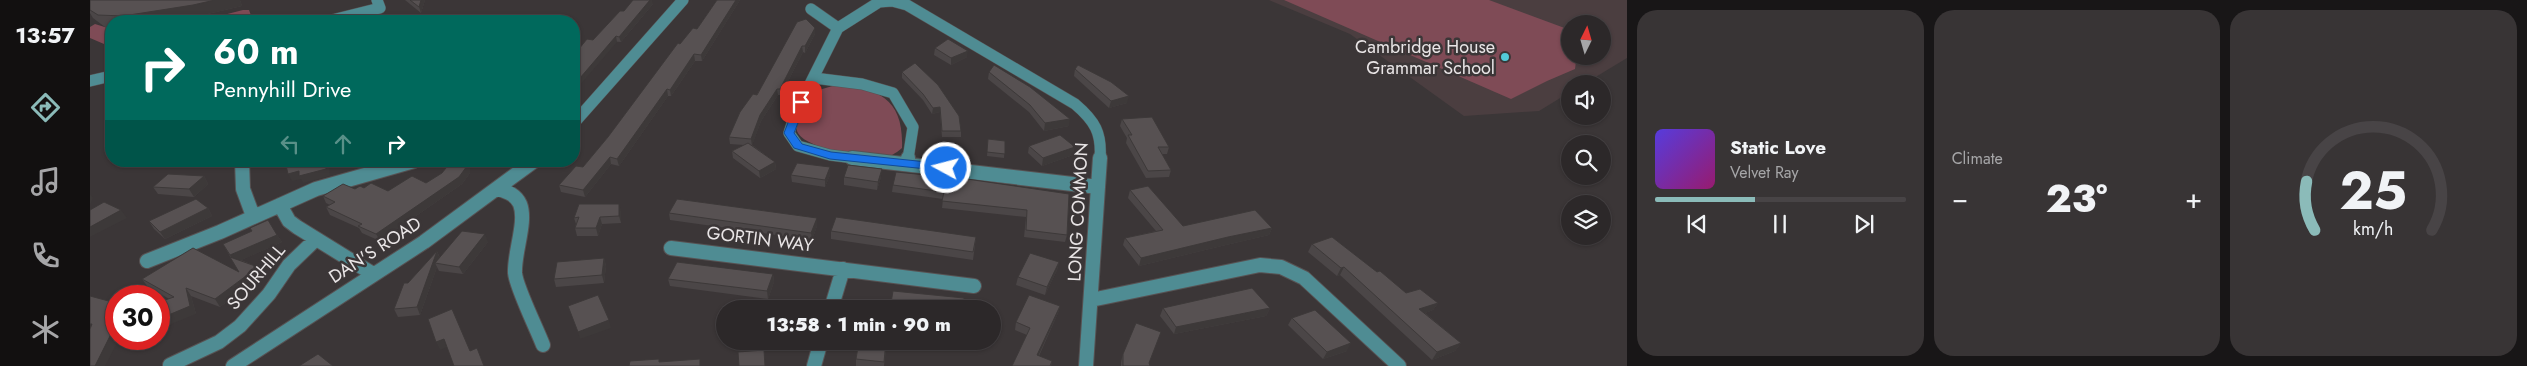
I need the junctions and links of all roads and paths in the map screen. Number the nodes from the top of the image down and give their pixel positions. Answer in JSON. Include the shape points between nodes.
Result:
{"nodes":[{"id":1,"x":377,"y":0,"type":"edge"},
{"id":2,"x":683,"y":0,"type":"edge"},
{"id":3,"x":886,"y":0,"type":"edge"},
{"id":4,"x":811,"y":9,"type":"dead end"},
{"id":5,"x":352,"y":15,"type":"edge"},
{"id":6,"x":838,"y":28,"type":"junction"},
{"id":7,"x":105,"y":77,"type":"edge"},
{"id":8,"x":814,"y":78,"type":"junction"},
{"id":9,"x":90,"y":81,"type":"edge"},
{"id":10,"x":580,"y":116,"type":"edge"},
{"id":11,"x":907,"y":163,"type":"junction"},
{"id":12,"x":242,"y":167,"type":"edge"},
{"id":13,"x":393,"y":167,"type":"edge"},
{"id":14,"x":526,"y":167,"type":"edge"},
{"id":15,"x":1098,"y":187,"type":"junction"},
{"id":16,"x":499,"y":189,"type":"junction"},
{"id":17,"x":280,"y":205,"type":"junction"},
{"id":18,"x":252,"y":216,"type":"junction"},
{"id":19,"x":316,"y":240,"type":"junction"},
{"id":20,"x":672,"y":248,"type":"dead end"},
{"id":21,"x":147,"y":261,"type":"dead end"},
{"id":22,"x":843,"y":269,"type":"junction"},
{"id":23,"x":373,"y":274,"type":"junction"},
{"id":24,"x":974,"y":286,"type":"dead end"},
{"id":25,"x":834,"y":300,"type":"edge"},
{"id":26,"x":1091,"y":300,"type":"junction"},
{"id":27,"x":544,"y":345,"type":"dead end"},
{"id":28,"x":818,"y":350,"type":"edge"},
{"id":29,"x":170,"y":365,"type":"edge"},
{"id":30,"x":233,"y":366,"type":"edge"},
{"id":31,"x":814,"y":366,"type":"edge"},
{"id":32,"x":1086,"y":366,"type":"edge"},
{"id":33,"x":1400,"y":366,"type":"edge"}],
"edges":[{"from":1,"to":5,"type":"street","via":[[380,8]]},
{"from":2,"to":10,"type":"street"},
{"from":3,"to":6,"type":"street","via":[[875,3]]},
{"from":3,"to":15,"type":"street","name":"LONG COMMON","via":[[907,5],[1060,93],[1085,113],[1098,131],[1101,142]]},
{"from":4,"to":6,"type":"street"},
{"from":6,"to":8,"type":"street"},
{"from":7,"to":9,"type":"street"},
{"from":8,"to":11,"type":"street","via":[[862,84],[893,93],[913,127]]},
{"from":8,"to":11,"type":"street","via":[[789,133],[798,146],[830,155]]},
{"from":11,"to":15,"type":"street"},
{"from":12,"to":18,"type":"street","via":[[244,201]]},
{"from":13,"to":17,"type":"street","via":[[316,189]]},
{"from":14,"to":16,"type":"street","name":"DAN'S ROAD"},
{"from":15,"to":26,"type":"street","name":"LONG COMMON"},
{"from":16,"to":23,"type":"street","name":"DAN'S ROAD"},
{"from":16,"to":27,"type":"street","via":[[514,194],[520,204],[522,218],[515,275]]},
{"from":17,"to":18,"type":"street"},
{"from":17,"to":19,"type":"street","name":"SOURHILL","via":[[289,221]]},
{"from":18,"to":21,"type":"street"},
{"from":19,"to":23,"type":"street","name":"SOURHILL"},
{"from":19,"to":29,"type":"street","name":"SOURHILL","via":[[289,265],[240,326],[220,342]]},
{"from":20,"to":22,"type":"street","name":"GORTIN WAY"},
{"from":22,"to":24,"type":"street","name":"GORTIN WAY"},
{"from":22,"to":25,"type":"street"},
{"from":23,"to":30,"type":"street","name":"DAN'S ROAD"},
{"from":26,"to":32,"type":"street","name":"LONG COMMON"},
{"from":26,"to":33,"type":"street","via":[[1260,265],[1282,267],[1312,284]]},
{"from":28,"to":31,"type":"street"}]}
